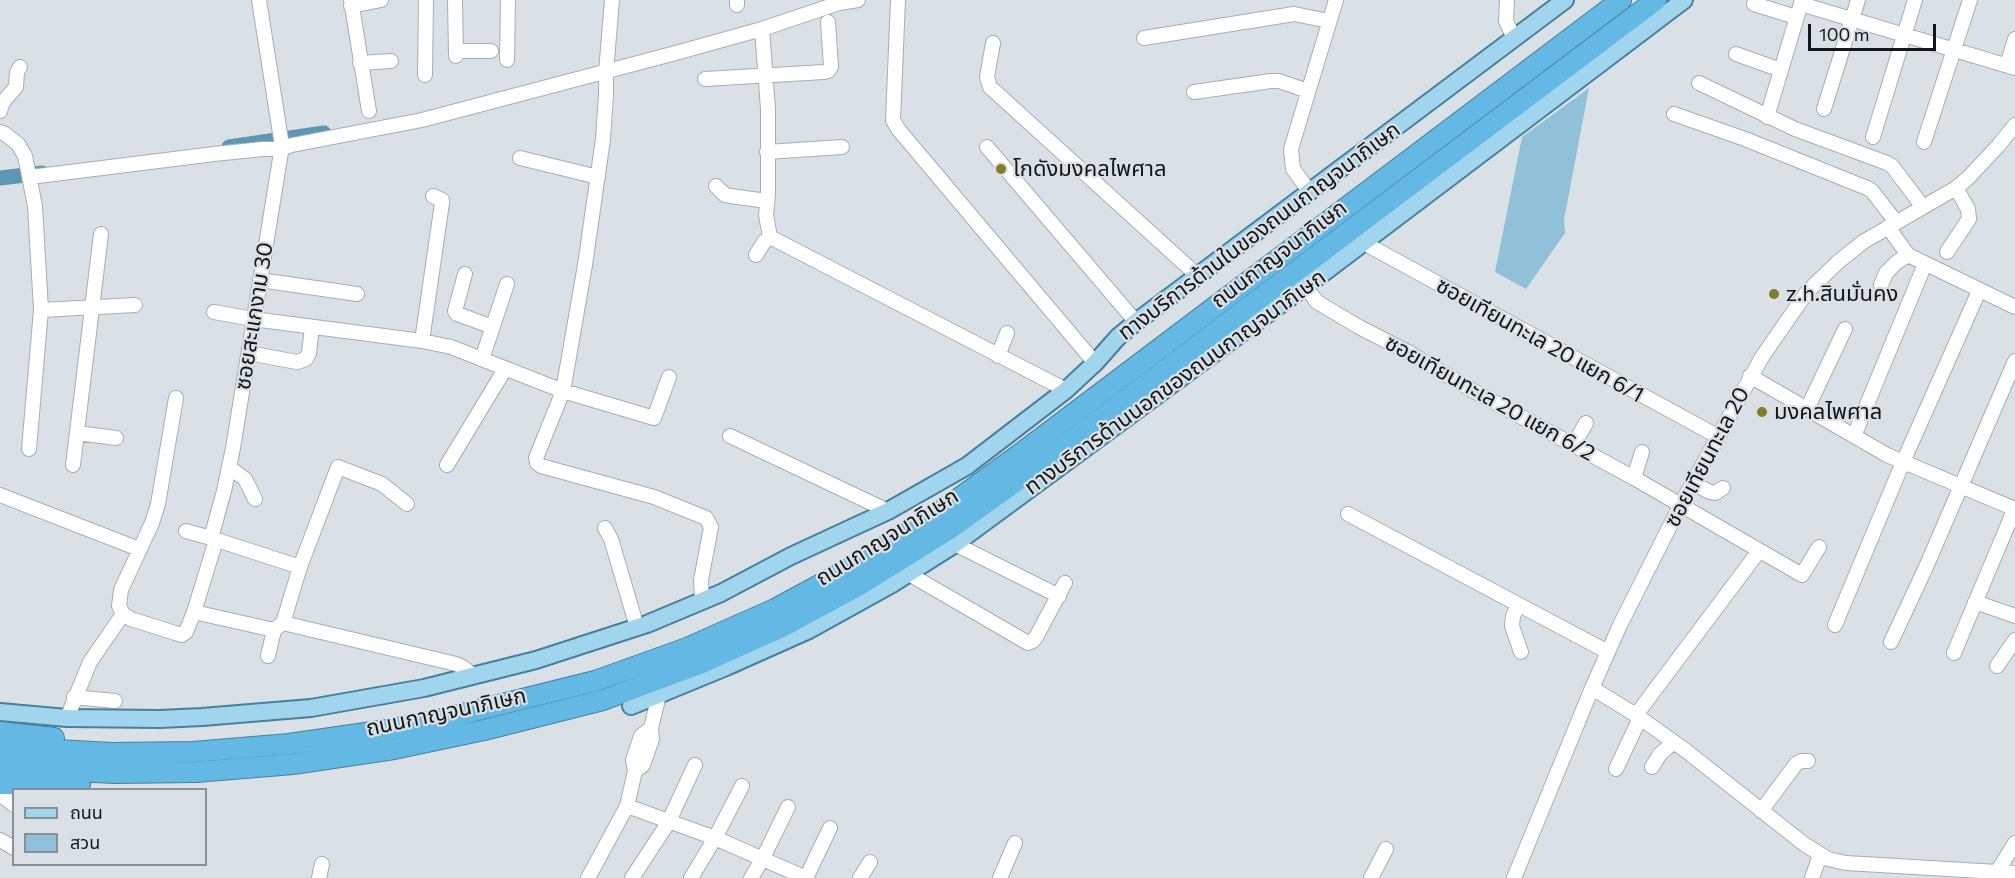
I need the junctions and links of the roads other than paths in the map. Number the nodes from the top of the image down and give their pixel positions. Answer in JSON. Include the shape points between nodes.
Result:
{"nodes":[{"id":1,"x":259,"y":0,"type":"edge"},
{"id":2,"x":381,"y":0,"type":"edge"},
{"id":3,"x":426,"y":0,"type":"edge"},
{"id":4,"x":455,"y":0,"type":"edge"},
{"id":5,"x":508,"y":0,"type":"edge"},
{"id":6,"x":612,"y":0,"type":"edge"},
{"id":7,"x":858,"y":0,"type":"edge"},
{"id":8,"x":898,"y":0,"type":"edge"},
{"id":9,"x":1336,"y":0,"type":"edge"},
{"id":10,"x":1507,"y":0,"type":"edge"},
{"id":11,"x":1621,"y":0,"type":"edge"},
{"id":12,"x":1656,"y":0,"type":"edge"},
{"id":13,"x":1684,"y":0,"type":"edge"},
{"id":14,"x":1858,"y":0,"type":"edge"},
{"id":15,"x":1915,"y":0,"type":"edge"},
{"id":16,"x":1970,"y":0,"type":"edge"},
{"id":17,"x":1562,"y":2,"type":"edge"},
{"id":18,"x":351,"y":3,"type":"edge"},
{"id":19,"x":1754,"y":4,"type":"dead end"},
{"id":20,"x":1800,"y":7,"type":"edge"},
{"id":21,"x":1852,"y":19,"type":"junction"},
{"id":22,"x":1329,"y":21,"type":"junction"},
{"id":23,"x":828,"y":22,"type":"dead end"},
{"id":24,"x":762,"y":29,"type":"junction"},
{"id":25,"x":1904,"y":35,"type":"junction"},
{"id":26,"x":1144,"y":38,"type":"dead end"},
{"id":27,"x":1514,"y":38,"type":"junction"},
{"id":28,"x":2015,"y":39,"type":"edge"},
{"id":29,"x":993,"y":43,"type":"dead end"},
{"id":30,"x":1953,"y":50,"type":"junction"},
{"id":31,"x":491,"y":51,"type":"dead end"},
{"id":32,"x":1736,"y":54,"type":"dead end"},
{"id":33,"x":507,"y":60,"type":"dead end"},
{"id":34,"x":391,"y":61,"type":"dead end"},
{"id":35,"x":360,"y":63,"type":"junction"},
{"id":36,"x":2011,"y":66,"type":"edge"},
{"id":37,"x":20,"y":67,"type":"dead end"},
{"id":38,"x":1781,"y":70,"type":"junction"},
{"id":39,"x":606,"y":72,"type":"junction"},
{"id":40,"x":425,"y":75,"type":"dead end"},
{"id":41,"x":766,"y":75,"type":"junction"},
{"id":42,"x":705,"y":79,"type":"dead end"},
{"id":43,"x":1699,"y":83,"type":"dead end"},
{"id":44,"x":1308,"y":91,"type":"junction"},
{"id":45,"x":1194,"y":92,"type":"dead end"},
{"id":46,"x":1824,"y":109,"type":"dead end"},
{"id":47,"x":0,"y":111,"type":"edge"},
{"id":48,"x":369,"y":111,"type":"dead end"},
{"id":49,"x":1674,"y":114,"type":"dead end"},
{"id":50,"x":1767,"y":117,"type":"junction"},
{"id":51,"x":2015,"y":125,"type":"edge"},
{"id":52,"x":0,"y":132,"type":"edge"},
{"id":53,"x":1873,"y":137,"type":"dead end"},
{"id":54,"x":1924,"y":142,"type":"dead end"},
{"id":55,"x":842,"y":147,"type":"dead end"},
{"id":56,"x":987,"y":147,"type":"dead end"},
{"id":57,"x":281,"y":148,"type":"junction"},
{"id":58,"x":768,"y":152,"type":"junction"},
{"id":59,"x":520,"y":158,"type":"dead end"},
{"id":60,"x":29,"y":171,"type":"junction"},
{"id":61,"x":598,"y":177,"type":"junction"},
{"id":62,"x":716,"y":186,"type":"dead end"},
{"id":63,"x":1956,"y":188,"type":"junction"},
{"id":64,"x":1310,"y":192,"type":"junction"},
{"id":65,"x":433,"y":196,"type":"dead end"},
{"id":66,"x":767,"y":201,"type":"junction"},
{"id":67,"x":1923,"y":207,"type":"junction"},
{"id":68,"x":1892,"y":224,"type":"junction"},
{"id":69,"x":101,"y":234,"type":"dead end"},
{"id":70,"x":770,"y":237,"type":"junction"},
{"id":71,"x":1364,"y":243,"type":"junction"},
{"id":72,"x":1947,"y":252,"type":"dead end"},
{"id":73,"x":756,"y":255,"type":"dead end"},
{"id":74,"x":1908,"y":255,"type":"junction"},
{"id":75,"x":1925,"y":264,"type":"junction"},
{"id":76,"x":465,"y":274,"type":"dead end"},
{"id":77,"x":1198,"y":276,"type":"junction"},
{"id":78,"x":260,"y":280,"type":"junction"},
{"id":79,"x":507,"y":284,"type":"dead end"},
{"id":80,"x":1881,"y":285,"type":"dead end"},
{"id":81,"x":1305,"y":286,"type":"junction"},
{"id":82,"x":1979,"y":291,"type":"junction"},
{"id":83,"x":357,"y":294,"type":"dead end"},
{"id":84,"x":135,"y":305,"type":"dead end"},
{"id":85,"x":2015,"y":307,"type":"edge"},
{"id":86,"x":91,"y":308,"type":"junction"},
{"id":87,"x":41,"y":310,"type":"junction"},
{"id":88,"x":214,"y":312,"type":"dead end"},
{"id":89,"x":253,"y":319,"type":"junction"},
{"id":90,"x":1136,"y":322,"type":"junction"},
{"id":91,"x":312,"y":327,"type":"junction"},
{"id":92,"x":493,"y":327,"type":"junction"},
{"id":93,"x":1845,"y":329,"type":"dead end"},
{"id":94,"x":1007,"y":333,"type":"dead end"},
{"id":95,"x":422,"y":341,"type":"junction"},
{"id":96,"x":259,"y":355,"type":"dead end"},
{"id":97,"x":998,"y":356,"type":"junction"},
{"id":98,"x":482,"y":359,"type":"junction"},
{"id":99,"x":2015,"y":361,"type":"edge"},
{"id":100,"x":1095,"y":363,"type":"junction"},
{"id":101,"x":506,"y":369,"type":"junction"},
{"id":102,"x":1750,"y":376,"type":"junction"},
{"id":103,"x":669,"y":377,"type":"dead end"},
{"id":104,"x":1066,"y":390,"type":"junction"},
{"id":105,"x":563,"y":391,"type":"junction"},
{"id":106,"x":176,"y":398,"type":"dead end"},
{"id":107,"x":1807,"y":409,"type":"junction"},
{"id":108,"x":1586,"y":423,"type":"dead end"},
{"id":109,"x":77,"y":433,"type":"junction"},
{"id":110,"x":730,"y":436,"type":"dead end"},
{"id":111,"x":1717,"y":436,"type":"junction"},
{"id":112,"x":1854,"y":436,"type":"junction"},
{"id":113,"x":116,"y":438,"type":"dead end"},
{"id":114,"x":1574,"y":444,"type":"junction"},
{"id":115,"x":29,"y":449,"type":"dead end"},
{"id":116,"x":1642,"y":452,"type":"dead end"},
{"id":117,"x":1903,"y":462,"type":"junction"},
{"id":118,"x":73,"y":465,"type":"dead end"},
{"id":119,"x":447,"y":465,"type":"dead end"},
{"id":120,"x":229,"y":467,"type":"junction"},
{"id":121,"x":1635,"y":478,"type":"junction"},
{"id":122,"x":1692,"y":483,"type":"junction"},
{"id":123,"x":1961,"y":487,"type":"junction"},
{"id":124,"x":1723,"y":488,"type":"dead end"},
{"id":125,"x":0,"y":495,"type":"edge"},
{"id":126,"x":255,"y":499,"type":"dead end"},
{"id":127,"x":407,"y":504,"type":"dead end"},
{"id":128,"x":1681,"y":504,"type":"junction"},
{"id":129,"x":2015,"y":509,"type":"edge"},
{"id":130,"x":888,"y":511,"type":"junction"},
{"id":131,"x":1348,"y":514,"type":"dead end"},
{"id":132,"x":605,"y":528,"type":"dead end"},
{"id":133,"x":186,"y":531,"type":"dead end"},
{"id":134,"x":213,"y":539,"type":"junction"},
{"id":135,"x":955,"y":544,"type":"junction"},
{"id":136,"x":1819,"y":547,"type":"dead end"},
{"id":137,"x":139,"y":549,"type":"junction"},
{"id":138,"x":1759,"y":551,"type":"junction"},
{"id":139,"x":300,"y":567,"type":"junction"},
{"id":140,"x":909,"y":574,"type":"junction"},
{"id":141,"x":702,"y":600,"type":"junction"},
{"id":142,"x":1975,"y":602,"type":"junction"},
{"id":143,"x":1518,"y":605,"type":"junction"},
{"id":144,"x":2012,"y":610,"type":"edge"},
{"id":145,"x":194,"y":612,"type":"junction"},
{"id":146,"x":123,"y":614,"type":"junction"},
{"id":147,"x":1834,"y":625,"type":"dead end"},
{"id":148,"x":279,"y":627,"type":"junction"},
{"id":149,"x":637,"y":627,"type":"junction"},
{"id":150,"x":2015,"y":640,"type":"edge"},
{"id":151,"x":1891,"y":642,"type":"dead end"},
{"id":152,"x":1521,"y":652,"type":"dead end"},
{"id":153,"x":1608,"y":652,"type":"junction"},
{"id":154,"x":1954,"y":653,"type":"dead end"},
{"id":155,"x":268,"y":656,"type":"dead end"},
{"id":156,"x":1997,"y":666,"type":"dead end"},
{"id":157,"x":474,"y":676,"type":"junction"},
{"id":158,"x":1592,"y":688,"type":"junction"},
{"id":159,"x":659,"y":695,"type":"junction"},
{"id":160,"x":74,"y":698,"type":"junction"},
{"id":161,"x":115,"y":702,"type":"dead end"},
{"id":162,"x":631,"y":706,"type":"dead end"},
{"id":163,"x":0,"y":712,"type":"edge"},
{"id":164,"x":1638,"y":716,"type":"junction"},
{"id":165,"x":67,"y":718,"type":"junction"},
{"id":166,"x":0,"y":732,"type":"edge"},
{"id":167,"x":1674,"y":742,"type":"junction"},
{"id":168,"x":0,"y":747,"type":"edge"},
{"id":169,"x":238,"y":749,"type":"junction"},
{"id":170,"x":1808,"y":761,"type":"dead end"},
{"id":171,"x":695,"y":765,"type":"dead end"},
{"id":172,"x":0,"y":767,"type":"edge"},
{"id":173,"x":1652,"y":767,"type":"dead end"},
{"id":174,"x":1616,"y":769,"type":"dead end"},
{"id":175,"x":196,"y":772,"type":"junction"},
{"id":176,"x":0,"y":784,"type":"edge"},
{"id":177,"x":742,"y":786,"type":"dead end"},
{"id":178,"x":0,"y":794,"type":"edge"},
{"id":179,"x":12,"y":803,"type":"edge"},
{"id":180,"x":627,"y":806,"type":"junction"},
{"id":181,"x":788,"y":807,"type":"dead end"},
{"id":182,"x":1761,"y":811,"type":"junction"},
{"id":183,"x":668,"y":823,"type":"junction"},
{"id":184,"x":830,"y":828,"type":"dead end"},
{"id":185,"x":715,"y":838,"type":"junction"},
{"id":186,"x":1015,"y":843,"type":"dead end"},
{"id":187,"x":2015,"y":843,"type":"edge"},
{"id":188,"x":1386,"y":849,"type":"dead end"},
{"id":189,"x":1820,"y":855,"type":"junction"},
{"id":190,"x":763,"y":858,"type":"junction"},
{"id":191,"x":870,"y":862,"type":"dead end"},
{"id":192,"x":1997,"y":872,"type":"junction"},
{"id":193,"x":2015,"y":873,"type":"edge"},
{"id":194,"x":1943,"y":874,"type":"edge"},
{"id":195,"x":588,"y":878,"type":"edge"},
{"id":196,"x":632,"y":878,"type":"edge"},
{"id":197,"x":691,"y":878,"type":"edge"},
{"id":198,"x":750,"y":878,"type":"edge"},
{"id":199,"x":806,"y":878,"type":"edge"},
{"id":200,"x":860,"y":878,"type":"edge"},
{"id":201,"x":1000,"y":878,"type":"edge"},
{"id":202,"x":1371,"y":878,"type":"edge"},
{"id":203,"x":1514,"y":878,"type":"edge"},
{"id":204,"x":1812,"y":878,"type":"edge"}],
"edges":[{"from":1,"to":57,"type":"street","name":"ซอยสะแกงาม 30"},
{"from":2,"to":18,"type":"street"},
{"from":3,"to":40,"type":"street"},
{"from":4,"to":31,"type":"street","via":[[456,54]]},
{"from":5,"to":33,"type":"street"},
{"from":6,"to":39,"type":"street"},
{"from":7,"to":24,"type":"street"},
{"from":8,"to":100,"type":"street","via":[[893,120]]},
{"from":9,"to":22,"type":"street"},
{"from":10,"to":27,"type":"street","via":[[1506,21]]},
{"from":11,"to":169,"type":"highway","name":"ถนนกาญจนาภิเษก","via":[[1024,451],[936,515],[848,570],[775,609],[687,648],[595,681],[434,721],[324,740]]},
{"from":12,"to":175,"type":"highway","name":"ถนนกาญจนาภิเษก","via":[[1028,473],[948,530],[784,626],[697,665],[603,700],[484,730],[345,758]]},
{"from":13,"to":71,"type":"main road","name":"ทางบริการด้านนอกของถนนกาญจนาภิเษก"},
{"from":14,"to":21,"type":"street"},
{"from":15,"to":25,"type":"street"},
{"from":16,"to":30,"type":"street"},
{"from":17,"to":27,"type":"main road","name":"ทางบริการด้านในของถนนกาญจนาภิเษก"},
{"from":18,"to":35,"type":"street"},
{"from":19,"to":20,"type":"street"},
{"from":20,"to":21,"type":"street"},
{"from":20,"to":38,"type":"street"},
{"from":21,"to":25,"type":"street"},
{"from":21,"to":46,"type":"street"},
{"from":22,"to":26,"type":"street","via":[[1294,14]]},
{"from":22,"to":44,"type":"street"},
{"from":23,"to":41,"type":"street","via":[[828,70]]},
{"from":24,"to":39,"type":"street"},
{"from":24,"to":41,"type":"street"},
{"from":25,"to":30,"type":"street"},
{"from":25,"to":53,"type":"street"},
{"from":27,"to":64,"type":"main road","name":"ทางบริการด้านในของถนนกาญจนาภิเษก"},
{"from":28,"to":36,"type":"street"},
{"from":29,"to":77,"type":"street","via":[[987,77],[990,87]]},
{"from":30,"to":36,"type":"street"},
{"from":30,"to":54,"type":"street"},
{"from":32,"to":38,"type":"street"},
{"from":34,"to":35,"type":"street"},
{"from":35,"to":48,"type":"street"},
{"from":37,"to":47,"type":"street","via":[[16,87]]},
{"from":38,"to":50,"type":"street"},
{"from":39,"to":57,"type":"street","via":[[422,120]]},
{"from":39,"to":61,"type":"street"},
{"from":41,"to":42,"type":"street"},
{"from":41,"to":58,"type":"street"},
{"from":43,"to":50,"type":"street"},
{"from":44,"to":45,"type":"street","via":[[1270,81]]},
{"from":44,"to":64,"type":"street","via":[[1291,149],[1293,168]]},
{"from":49,"to":68,"type":"street","via":[[1867,188],[1877,197]]},
{"from":50,"to":67,"type":"street","via":[[1892,166]]},
{"from":51,"to":63,"type":"street","name":"ซอยเทียนทะเล 20"},
{"from":52,"to":60,"type":"street","via":[[18,144]]},
{"from":55,"to":58,"type":"street"},
{"from":56,"to":90,"type":"street"},
{"from":57,"to":60,"type":"street"},
{"from":57,"to":78,"type":"street","name":"ซอยสะแกงาม 30"},
{"from":58,"to":66,"type":"street"},
{"from":59,"to":61,"type":"street"},
{"from":60,"to":87,"type":"street"},
{"from":61,"to":105,"type":"street"},
{"from":62,"to":66,"type":"street","via":[[725,195]]},
{"from":63,"to":67,"type":"street","name":"ซอยเทียนทะเล 20"},
{"from":63,"to":72,"type":"street","via":[[1969,219]]},
{"from":64,"to":77,"type":"main road","name":"ทางบริการด้านในของถนนกาญจนาภิเษก"},
{"from":65,"to":95,"type":"street","via":[[442,203]]},
{"from":66,"to":70,"type":"street"},
{"from":67,"to":68,"type":"street","name":"ซอยเทียนทะเล 20"},
{"from":68,"to":74,"type":"street"},
{"from":68,"to":102,"type":"street","name":"ซอยเทียนทะเล 20","via":[[1863,242],[1807,292]]},
{"from":69,"to":86,"type":"street"},
{"from":70,"to":73,"type":"street"},
{"from":70,"to":97,"type":"street"},
{"from":71,"to":81,"type":"main road","name":"ทางบริการด้านนอกของถนนกาญจนาภิเษก"},
{"from":71,"to":111,"type":"street","name":"ซอยเทียนทะเล 20 แยก 6/1"},
{"from":74,"to":75,"type":"street"},
{"from":74,"to":80,"type":"street","via":[[1886,273]]},
{"from":75,"to":82,"type":"street"},
{"from":75,"to":112,"type":"street"},
{"from":76,"to":92,"type":"street","via":[[455,311]]},
{"from":77,"to":90,"type":"main road","name":"ทางบริการด้านในของถนนกาญจนาภิเษก"},
{"from":78,"to":83,"type":"street"},
{"from":78,"to":89,"type":"street","name":"ซอยสะแกงาม 30"},
{"from":79,"to":92,"type":"street"},
{"from":81,"to":114,"type":"street","name":"ซอยเทียนทะเล 20 แยก 6/2","via":[[1317,302],[1359,327]]},
{"from":81,"to":135,"type":"main road","name":"ทางบริการด้านนอกของถนนกาญจนาภิเษก"},
{"from":82,"to":85,"type":"street"},
{"from":82,"to":117,"type":"street"},
{"from":84,"to":86,"type":"street"},
{"from":86,"to":87,"type":"street"},
{"from":86,"to":109,"type":"street"},
{"from":87,"to":115,"type":"street"},
{"from":88,"to":89,"type":"street"},
{"from":89,"to":91,"type":"street"},
{"from":89,"to":120,"type":"street","name":"ซอยสะแกงาม 30"},
{"from":90,"to":100,"type":"main road","name":"ทางบริการด้านในของถนนกาญจนาภิเษก"},
{"from":91,"to":95,"type":"street"},
{"from":91,"to":96,"type":"street","via":[[306,359]]},
{"from":92,"to":98,"type":"street"},
{"from":93,"to":107,"type":"street"},
{"from":94,"to":97,"type":"street"},
{"from":95,"to":98,"type":"street"},
{"from":97,"to":104,"type":"street"},
{"from":98,"to":101,"type":"street"},
{"from":99,"to":123,"type":"street"},
{"from":100,"to":104,"type":"main road","name":"ทางบริการด้านในของถนนกาญจนาภิเษก"},
{"from":101,"to":105,"type":"street"},
{"from":101,"to":119,"type":"street"},
{"from":102,"to":107,"type":"street"},
{"from":102,"to":111,"type":"street","name":"ซอยเทียนทะเล 20"},
{"from":103,"to":105,"type":"street","via":[[653,423]]},
{"from":104,"to":130,"type":"main road","name":"ทางบริการด้านในของถนนกาญจนาภิเษก","via":[[967,466]]},
{"from":105,"to":141,"type":"street","via":[[537,463],[654,496],[706,518],[711,527],[701,580]]},
{"from":106,"to":137,"type":"street","via":[[158,504]]},
{"from":107,"to":112,"type":"street"},
{"from":108,"to":114,"type":"street"},
{"from":109,"to":113,"type":"street"},
{"from":109,"to":118,"type":"street"},
{"from":110,"to":130,"type":"street"},
{"from":111,"to":122,"type":"street","name":"ซอยเทียนทะเล 20"},
{"from":112,"to":117,"type":"street"},
{"from":114,"to":121,"type":"street","name":"ซอยเทียนทะเล 20 แยก 6/2"},
{"from":116,"to":121,"type":"street"},
{"from":117,"to":123,"type":"street"},
{"from":117,"to":147,"type":"street"},
{"from":120,"to":126,"type":"street","via":[[245,479]]},
{"from":120,"to":134,"type":"street","name":"ซอยสะแกงาม 30"},
{"from":121,"to":128,"type":"street","name":"ซอยเทียนทะเล 20 แยก 6/2"},
{"from":122,"to":124,"type":"street","via":[[1715,493]]},
{"from":122,"to":128,"type":"street","name":"ซอยเทียนทะเล 20"},
{"from":123,"to":129,"type":"street"},
{"from":123,"to":151,"type":"street"},
{"from":125,"to":137,"type":"street"},
{"from":127,"to":139,"type":"street","via":[[382,484],[338,467]]},
{"from":128,"to":138,"type":"street","name":"ซอยเทียนทะเล 20 แยก 6/2"},
{"from":128,"to":153,"type":"street","name":"ซอยเทียนทะเล 20"},
{"from":129,"to":142,"type":"street"},
{"from":130,"to":141,"type":"main road","name":"ทางบริการด้านในของถนนกาญจนาภิเษก"},
{"from":131,"to":143,"type":"street"},
{"from":132,"to":149,"type":"street","via":[[612,538]]},
{"from":133,"to":134,"type":"street"},
{"from":134,"to":139,"type":"street"},
{"from":134,"to":145,"type":"street","name":"ซอยสะแกงาม 30"},
{"from":135,"to":140,"type":"main road","name":"ทางบริการด้านนอกของถนนกาญจนาภิเษก"},
{"from":135,"to":140,"type":"street","via":[[1062,590],[1033,641],[1028,643]]},
{"from":136,"to":138,"type":"street","name":"ซอยเทียนทะเล 20 แยก 6/2","via":[[1802,575]]},
{"from":137,"to":146,"type":"street","via":[[121,590],[119,606]]},
{"from":138,"to":164,"type":"street"},
{"from":139,"to":148,"type":"street"},
{"from":140,"to":159,"type":"main road","name":"ทางบริการด้านนอกของถนนกาญจนาภิเษก","via":[[809,630]]},
{"from":141,"to":149,"type":"main road","name":"ทางบริการด้านในของถนนกาญจนาภิเษก"},
{"from":142,"to":144,"type":"street"},
{"from":142,"to":154,"type":"street"},
{"from":143,"to":152,"type":"street","via":[[1512,626]]},
{"from":143,"to":153,"type":"street"},
{"from":145,"to":146,"type":"street","name":"ซอยสะแกงาม 30","via":[[182,635]]},
{"from":145,"to":148,"type":"street"},
{"from":146,"to":160,"type":"street","via":[[90,663]]},
{"from":148,"to":155,"type":"street"},
{"from":148,"to":157,"type":"street","via":[[456,664]]},
{"from":149,"to":157,"type":"main road","name":"ทางบริการด้านในของถนนกาญจนาภิเษก"},
{"from":150,"to":156,"type":"street"},
{"from":153,"to":158,"type":"street","name":"ซอยเทียนทะเล 20"},
{"from":157,"to":165,"type":"main road","name":"ทางบริการด้านในของถนนกาญจนาภิเษก","via":[[311,708],[160,719]]},
{"from":158,"to":164,"type":"street"},
{"from":158,"to":203,"type":"street","name":"ซอยเทียนทะเล 20"},
{"from":159,"to":162,"type":"main road","name":"ทางบริการด้านนอกของถนนกาญจนาภิเษก"},
{"from":159,"to":180,"type":"street","via":[[651,728],[641,736],[633,760],[635,771]]},
{"from":160,"to":161,"type":"street"},
{"from":160,"to":165,"type":"street"},
{"from":163,"to":165,"type":"main road","name":"ทางบริการด้านในของถนนกาญจนาภิเษก"},
{"from":164,"to":167,"type":"street"},
{"from":164,"to":174,"type":"street"},
{"from":166,"to":169,"type":"highway","via":[[90,742]]},
{"from":167,"to":173,"type":"street"},
{"from":167,"to":182,"type":"street"},
{"from":168,"to":169,"type":"highway","name":"ถนนกาญจนาภิเษก","via":[[112,753]]},
{"from":170,"to":182,"type":"street","via":[[1796,764]]},
{"from":171,"to":183,"type":"street"},
{"from":172,"to":175,"type":"highway","name":"ถนนกาญจนาภิเษก","via":[[114,773]]},
{"from":175,"to":176,"type":"highway","via":[[78,784]]},
{"from":177,"to":185,"type":"street"},
{"from":178,"to":179,"type":"street"},
{"from":180,"to":183,"type":"street"},
{"from":180,"to":195,"type":"street"},
{"from":181,"to":190,"type":"street"},
{"from":182,"to":189,"type":"street"},
{"from":183,"to":185,"type":"street"},
{"from":183,"to":196,"type":"street"},
{"from":184,"to":199,"type":"street"},
{"from":185,"to":190,"type":"street"},
{"from":185,"to":197,"type":"street"},
{"from":186,"to":201,"type":"street"},
{"from":187,"to":192,"type":"street"},
{"from":188,"to":202,"type":"street"},
{"from":189,"to":194,"type":"street","via":[[1846,863]]},
{"from":189,"to":204,"type":"street"},
{"from":190,"to":198,"type":"street"},
{"from":190,"to":199,"type":"street"},
{"from":191,"to":200,"type":"street"},
{"from":192,"to":193,"type":"street"},
{"from":192,"to":194,"type":"street"}]}
